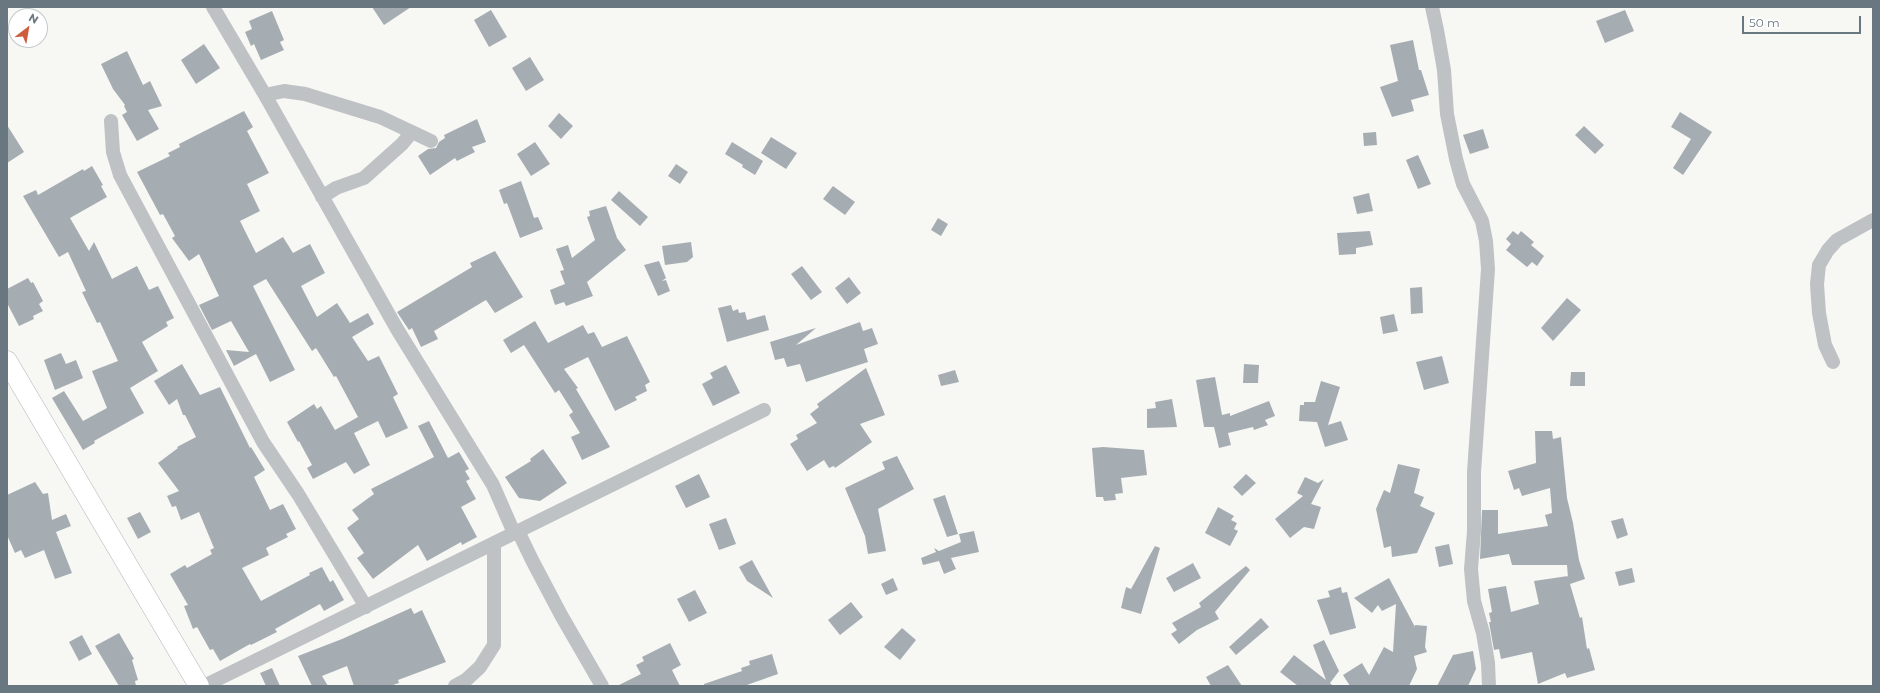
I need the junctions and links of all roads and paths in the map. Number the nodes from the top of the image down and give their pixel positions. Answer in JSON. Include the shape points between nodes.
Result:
{"nodes":[{"id":1,"x":213,"y":7,"type":"edge"},
{"id":2,"x":1432,"y":7,"type":"edge"},
{"id":3,"x":265,"y":95,"type":"junction"},
{"id":4,"x":111,"y":121,"type":"dead end"},
{"id":5,"x":412,"y":132,"type":"junction"},
{"id":6,"x":430,"y":141,"type":"dead end"},
{"id":7,"x":322,"y":197,"type":"junction"},
{"id":8,"x":1873,"y":220,"type":"edge"},
{"id":9,"x":7,"y":361,"type":"edge"},
{"id":10,"x":1832,"y":362,"type":"dead end"},
{"id":11,"x":764,"y":410,"type":"dead end"},
{"id":12,"x":516,"y":532,"type":"junction"},
{"id":13,"x":494,"y":544,"type":"junction"},
{"id":14,"x":366,"y":607,"type":"junction"},
{"id":15,"x":199,"y":686,"type":"edge"},
{"id":16,"x":204,"y":686,"type":"edge"},
{"id":17,"x":455,"y":686,"type":"edge"},
{"id":18,"x":602,"y":686,"type":"edge"},
{"id":19,"x":1489,"y":686,"type":"edge"}],
"edges":[{"from":1,"to":3,"type":"street"},
{"from":2,"to":19,"type":"street","via":[[1438,30],[1447,114],[1456,159],[1463,184],[1482,221],[1486,241],[1488,269],[1474,472],[1471,569],[1474,601],[1488,664]]},
{"from":3,"to":5,"type":"street","via":[[284,91],[306,94],[380,117]]},
{"from":3,"to":7,"type":"street"},
{"from":4,"to":14,"type":"street","via":[[113,152],[120,175],[263,442],[298,494]]},
{"from":5,"to":6,"type":"street"},
{"from":5,"to":7,"type":"street","via":[[364,178],[336,188]]},
{"from":7,"to":12,"type":"street","via":[[397,329],[493,485]]},
{"from":8,"to":10,"type":"street","via":[[1837,240],[1819,265],[1819,313],[1825,344]]},
{"from":9,"to":15,"type":"street"},
{"from":11,"to":12,"type":"street"},
{"from":12,"to":13,"type":"street"},
{"from":12,"to":18,"type":"street"},
{"from":13,"to":14,"type":"street"},
{"from":13,"to":17,"type":"street","via":[[494,645],[480,668]]},
{"from":14,"to":16,"type":"street"}]}
